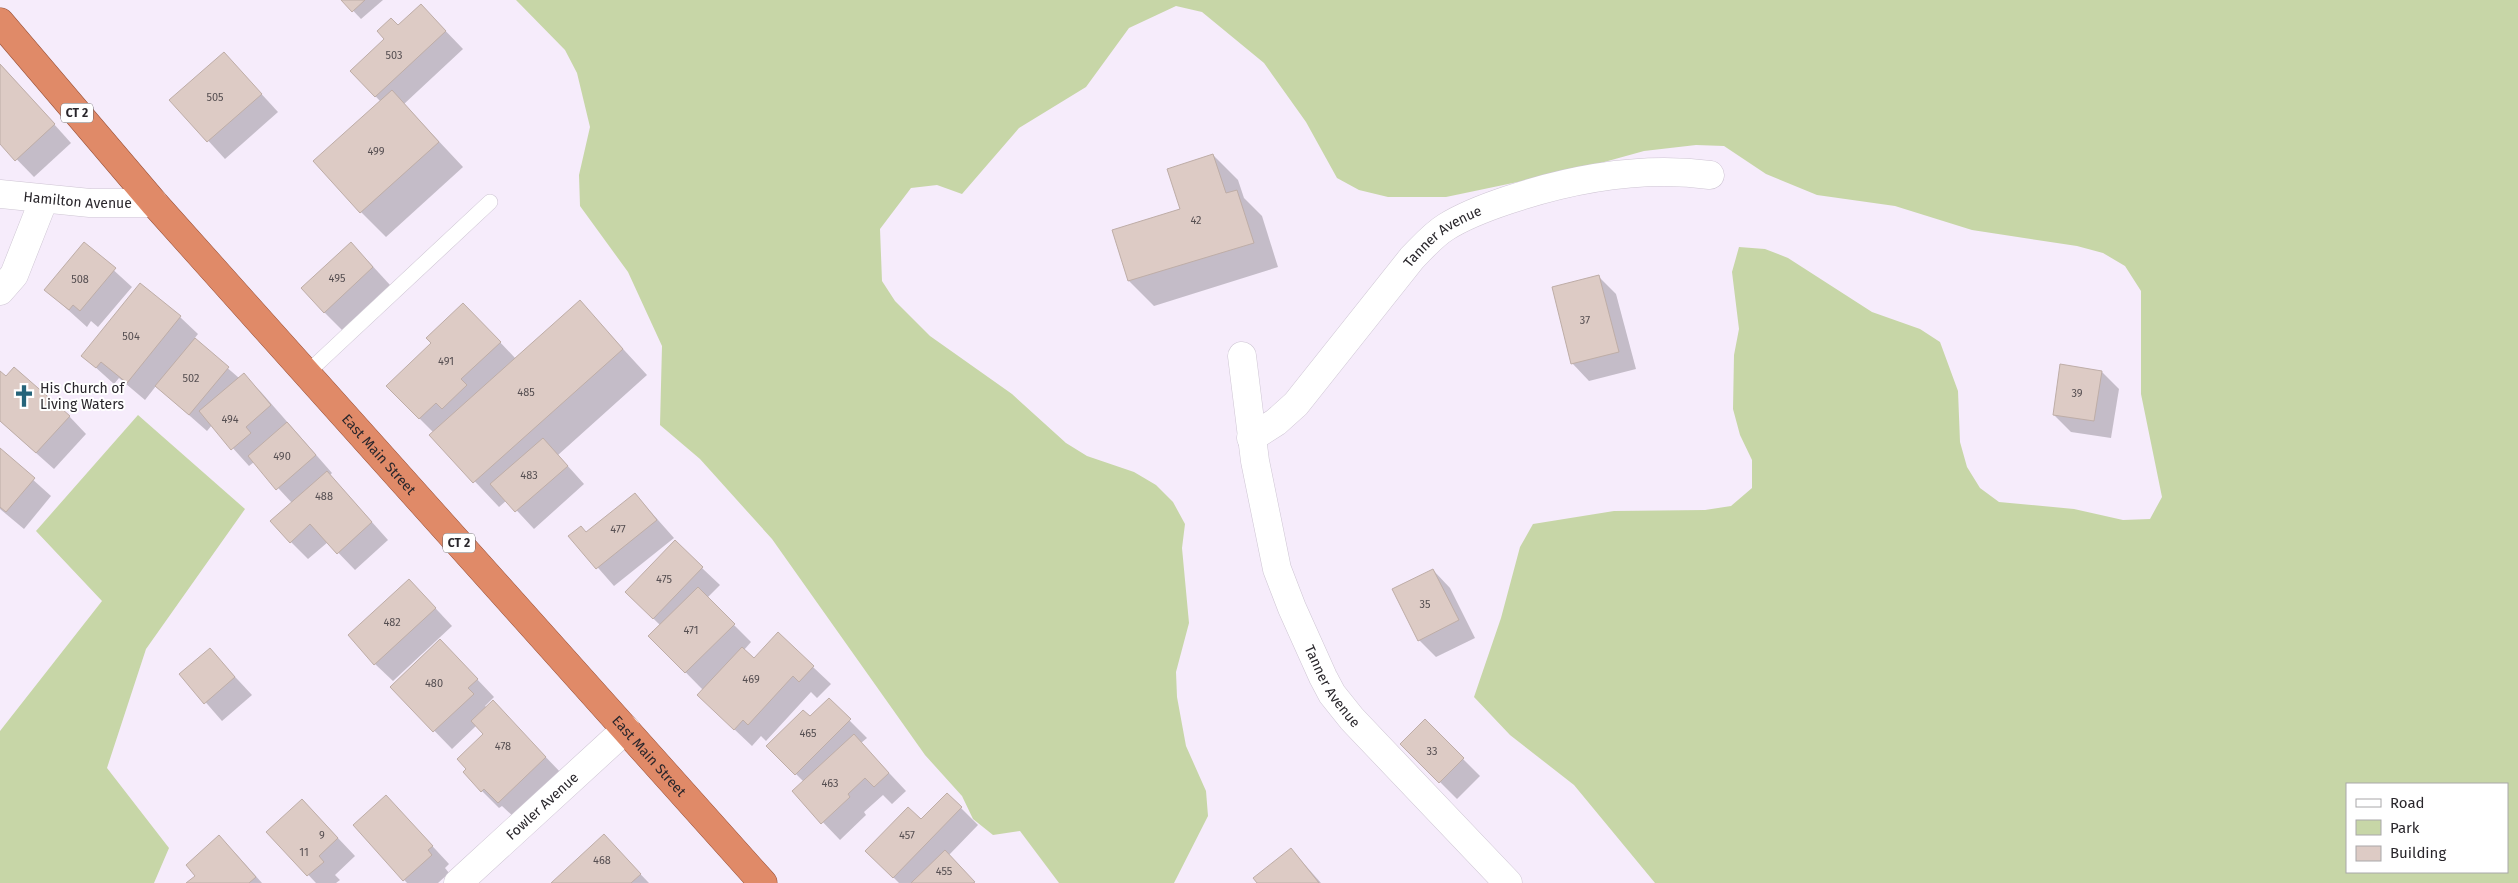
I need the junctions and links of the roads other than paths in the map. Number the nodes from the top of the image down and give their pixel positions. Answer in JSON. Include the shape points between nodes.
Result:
{"nodes":[{"id":1,"x":0,"y":22,"type":"edge"},
{"id":2,"x":1710,"y":175,"type":"dead end"},
{"id":3,"x":0,"y":194,"type":"edge"},
{"id":4,"x":44,"y":199,"type":"junction"},
{"id":5,"x":490,"y":202,"type":"dead end"},
{"id":6,"x":154,"y":203,"type":"junction"},
{"id":7,"x":0,"y":291,"type":"edge"},
{"id":8,"x":1242,"y":356,"type":"dead end"},
{"id":9,"x":306,"y":374,"type":"junction"},
{"id":10,"x":1251,"y":438,"type":"junction"},
{"id":11,"x":626,"y":730,"type":"junction"},
{"id":12,"x":458,"y":883,"type":"edge"},
{"id":13,"x":763,"y":883,"type":"edge"},
{"id":14,"x":1508,"y":883,"type":"edge"}],
"edges":[{"from":1,"to":6,"type":"highway","name":"East Main Street","number":"CT 2"},
{"from":2,"to":10,"type":"street","name":"Tanner Avenue","via":[[1651,172],[1595,176],[1516,197],[1453,223],[1432,237],[1412,258],[1296,404]]},
{"from":3,"to":4,"type":"street","name":"Hamilton Avenue"},
{"from":4,"to":6,"type":"street","name":"Hamilton Avenue"},
{"from":4,"to":7,"type":"street","via":[[14,275]]},
{"from":5,"to":9,"type":"lane"},
{"from":6,"to":9,"type":"highway","name":"East Main Street","number":"CT 2"},
{"from":8,"to":10,"type":"street","name":"Tanner Avenue"},
{"from":9,"to":11,"type":"highway","name":"East Main Street","number":"CT 2"},
{"from":10,"to":14,"type":"street","name":"Tanner Avenue","via":[[1277,569],[1332,694]]},
{"from":11,"to":12,"type":"street","name":"Fowler Avenue"},
{"from":11,"to":13,"type":"highway","name":"East Main Street","number":"CT 2"}]}
